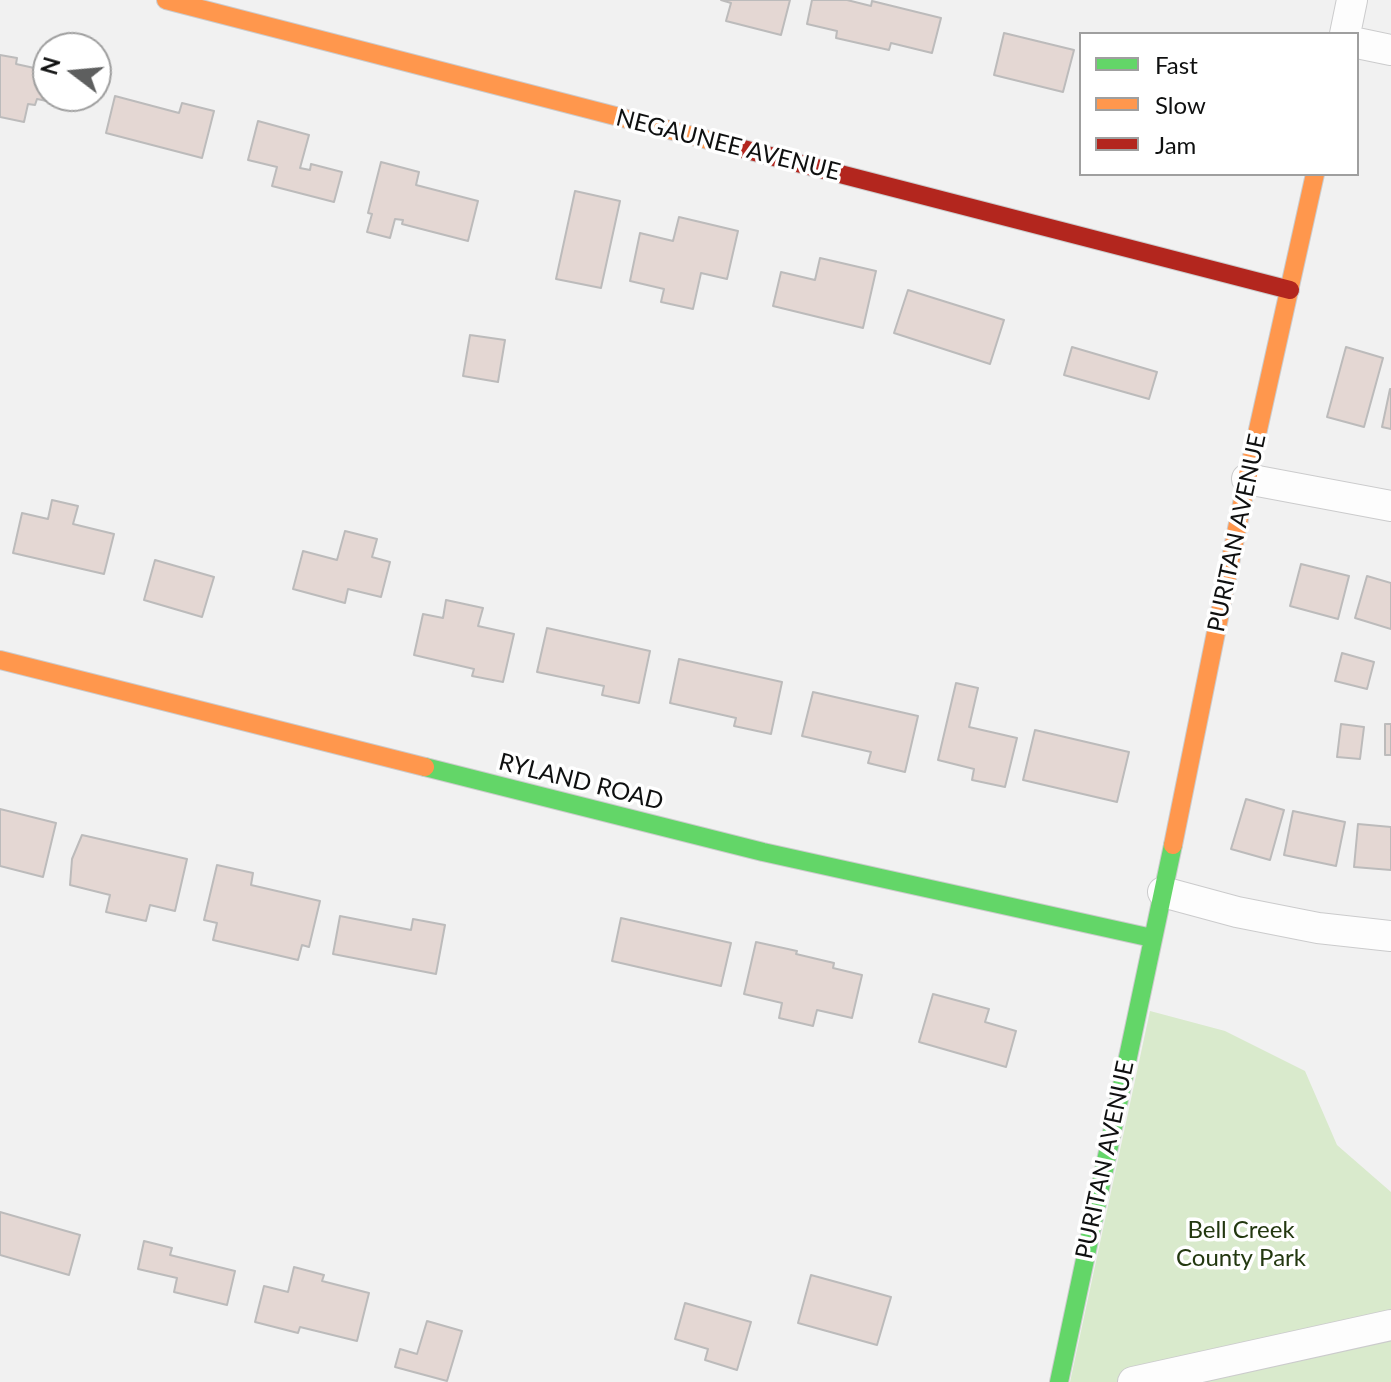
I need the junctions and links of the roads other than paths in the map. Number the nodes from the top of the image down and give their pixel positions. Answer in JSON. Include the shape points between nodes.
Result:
{"nodes":[{"id":1,"x":166,"y":0,"type":"edge"},
{"id":2,"x":1352,"y":0,"type":"edge"},
{"id":3,"x":1345,"y":32,"type":"edge"},
{"id":4,"x":1359,"y":43,"type":"edge"},
{"id":5,"x":1391,"y":50,"type":"edge"},
{"id":6,"x":1315,"y":176,"type":"edge"},
{"id":7,"x":1290,"y":290,"type":"junction"},
{"id":8,"x":1247,"y":479,"type":"junction"},
{"id":9,"x":1391,"y":506,"type":"edge"},
{"id":10,"x":0,"y":660,"type":"edge"},
{"id":11,"x":1163,"y":892,"type":"junction"},
{"id":12,"x":1391,"y":936,"type":"edge"},
{"id":13,"x":1152,"y":938,"type":"junction"},
{"id":14,"x":1391,"y":1325,"type":"edge"},
{"id":15,"x":1059,"y":1382,"type":"edge"},
{"id":16,"x":1133,"y":1382,"type":"edge"}],
"edges":[{"from":1,"to":7,"type":"street","name":"NEGAUNEE AVENUE"},
{"from":2,"to":3,"type":"street"},
{"from":4,"to":5,"type":"street"},
{"from":6,"to":7,"type":"street","name":"PURITAN AVENUE"},
{"from":7,"to":8,"type":"street","name":"PURITAN AVENUE"},
{"from":8,"to":9,"type":"street"},
{"from":8,"to":11,"type":"street","name":"PURITAN AVENUE"},
{"from":10,"to":13,"type":"street","name":"RYLAND ROAD","via":[[763,852]]},
{"from":11,"to":12,"type":"street","via":[[1318,928]]},
{"from":11,"to":13,"type":"street","name":"PURITAN AVENUE"},
{"from":13,"to":15,"type":"street","name":"PURITAN AVENUE"},
{"from":14,"to":16,"type":"street"}]}
